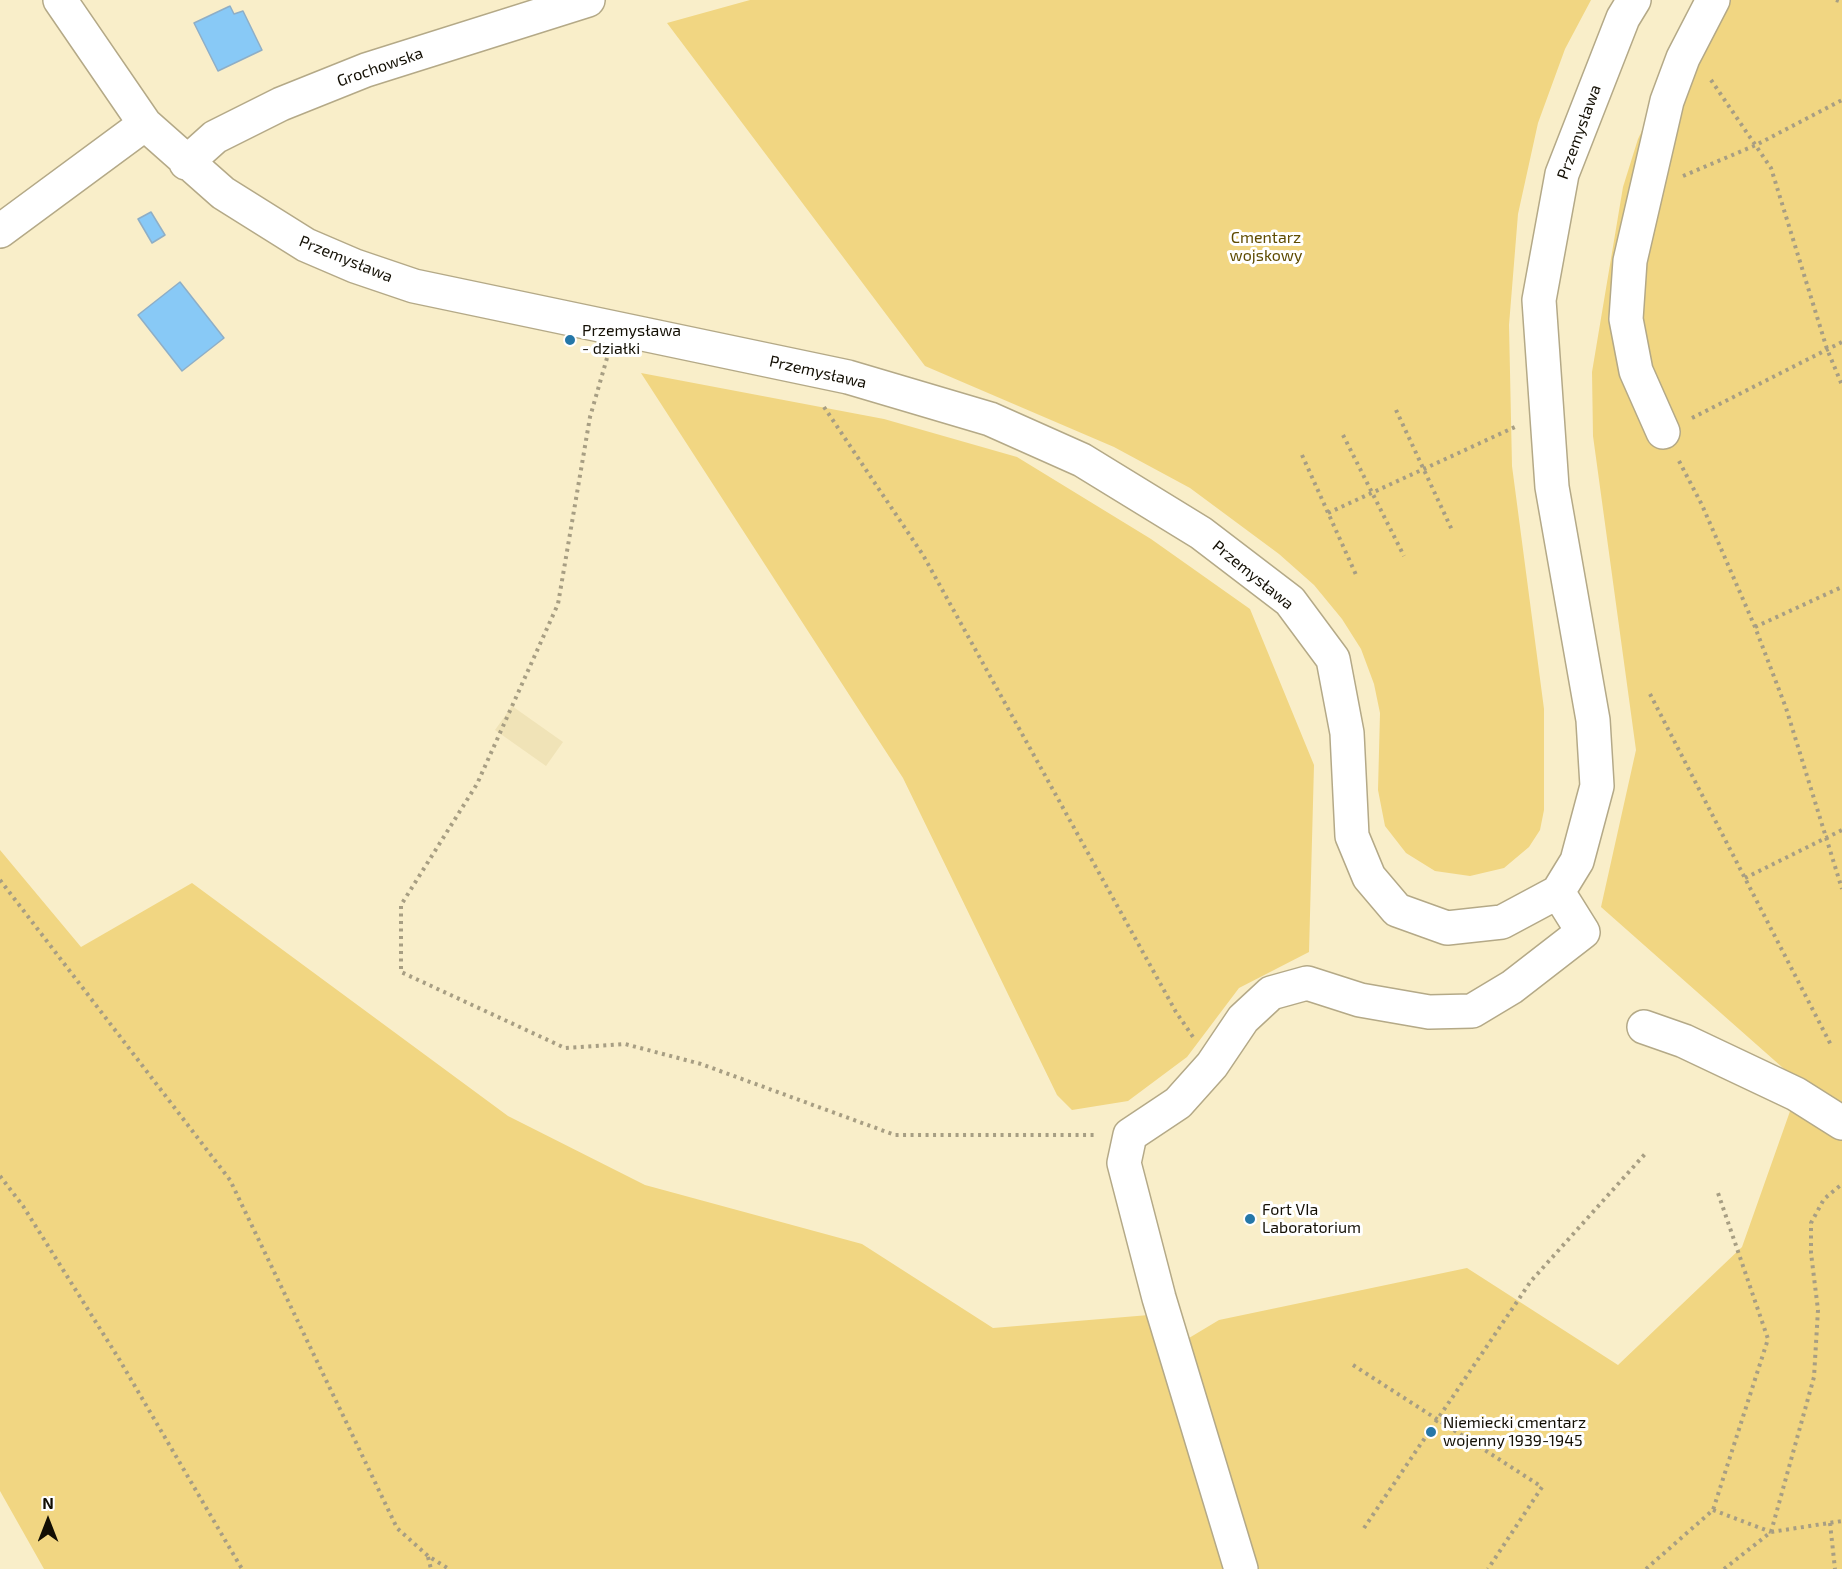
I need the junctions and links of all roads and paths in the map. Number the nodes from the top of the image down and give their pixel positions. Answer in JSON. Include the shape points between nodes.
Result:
{"nodes":[{"id":1,"x":60,"y":0,"type":"edge"},
{"id":2,"x":588,"y":0,"type":"edge"},
{"id":3,"x":1634,"y":0,"type":"edge"},
{"id":4,"x":1713,"y":0,"type":"edge"},
{"id":5,"x":1836,"y":0,"type":"edge"},
{"id":6,"x":1842,"y":2,"type":"edge"},
{"id":7,"x":1689,"y":46,"type":"junction"},
{"id":8,"x":1842,"y":100,"type":"edge"},
{"id":9,"x":145,"y":124,"type":"junction"},
{"id":10,"x":1756,"y":145,"type":"junction"},
{"id":11,"x":186,"y":163,"type":"junction"},
{"id":12,"x":1646,"y":182,"type":"junction"},
{"id":13,"x":0,"y":231,"type":"edge"},
{"id":14,"x":615,"y":328,"type":"junction"},
{"id":15,"x":1842,"y":342,"type":"edge"},
{"id":16,"x":1827,"y":349,"type":"junction"},
{"id":17,"x":809,"y":369,"type":"junction"},
{"id":18,"x":1842,"y":385,"type":"edge"},
{"id":19,"x":1396,"y":410,"type":"dead end"},
{"id":20,"x":1522,"y":424,"type":"dead end"},
{"id":21,"x":1664,"y":432,"type":"junction"},
{"id":22,"x":1343,"y":435,"type":"dead end"},
{"id":23,"x":1302,"y":455,"type":"dead end"},
{"id":24,"x":1423,"y":469,"type":"junction"},
{"id":25,"x":1372,"y":493,"type":"junction"},
{"id":26,"x":1328,"y":513,"type":"junction"},
{"id":27,"x":1452,"y":530,"type":"dead end"},
{"id":28,"x":1404,"y":556,"type":"dead end"},
{"id":29,"x":1357,"y":577,"type":"dead end"},
{"id":30,"x":1842,"y":587,"type":"edge"},
{"id":31,"x":1755,"y":627,"type":"junction"},
{"id":32,"x":1650,"y":694,"type":"dead end"},
{"id":33,"x":1842,"y":830,"type":"edge"},
{"id":34,"x":1827,"y":838,"type":"junction"},
{"id":35,"x":1745,"y":878,"type":"junction"},
{"id":36,"x":0,"y":880,"type":"edge"},
{"id":37,"x":1842,"y":889,"type":"edge"},
{"id":38,"x":1558,"y":892,"type":"junction"},
{"id":39,"x":1644,"y":1027,"type":"dead end"},
{"id":40,"x":1832,"y":1047,"type":"dead end"},
{"id":41,"x":1212,"y":1065,"type":"junction"},
{"id":42,"x":1842,"y":1123,"type":"edge"},
{"id":43,"x":1130,"y":1135,"type":"junction"},
{"id":44,"x":1645,"y":1154,"type":"dead end"},
{"id":45,"x":0,"y":1176,"type":"edge"},
{"id":46,"x":1842,"y":1184,"type":"edge"},
{"id":47,"x":1718,"y":1193,"type":"dead end"},
{"id":48,"x":1353,"y":1365,"type":"dead end"},
{"id":49,"x":1437,"y":1420,"type":"junction"},
{"id":50,"x":1713,"y":1510,"type":"junction"},
{"id":51,"x":1842,"y":1521,"type":"edge"},
{"id":52,"x":1830,"y":1523,"type":"junction"},
{"id":53,"x":1364,"y":1528,"type":"dead end"},
{"id":54,"x":1771,"y":1533,"type":"junction"},
{"id":55,"x":428,"y":1556,"type":"junction"},
{"id":56,"x":1725,"y":1568,"type":"edge"},
{"id":57,"x":242,"y":1569,"type":"edge"},
{"id":58,"x":431,"y":1569,"type":"edge"},
{"id":59,"x":449,"y":1569,"type":"edge"},
{"id":60,"x":1241,"y":1569,"type":"edge"},
{"id":61,"x":1488,"y":1569,"type":"edge"},
{"id":62,"x":1646,"y":1569,"type":"edge"},
{"id":63,"x":1835,"y":1569,"type":"edge"}],
"edges":[{"from":1,"to":9,"type":"street","name":"Przemysława"},
{"from":2,"to":11,"type":"street","name":"Grochowska","via":[[366,70],[324,87],[215,137]]},
{"from":3,"to":38,"type":"street","name":"Przemysława","via":[[1623,18],[1562,174],[1539,300],[1552,487],[1593,720],[1597,786],[1577,861]]},
{"from":4,"to":7,"type":"street"},
{"from":5,"to":6,"type":"path"},
{"from":7,"to":10,"type":"path"},
{"from":7,"to":12,"type":"street","via":[[1667,101]]},
{"from":8,"to":10,"type":"path"},
{"from":9,"to":11,"type":"street","name":"Przemysława"},
{"from":9,"to":13,"type":"street"},
{"from":10,"to":12,"type":"path","via":[[1683,176],[1662,183]]},
{"from":10,"to":16,"type":"path","via":[[1771,168]]},
{"from":11,"to":14,"type":"street","name":"Przemysława","via":[[223,194],[268,223],[355,266],[414,286]]},
{"from":12,"to":21,"type":"street","via":[[1630,261],[1626,319],[1636,371]]},
{"from":14,"to":17,"type":"street","name":"Przemysława"},
{"from":14,"to":43,"type":"path","via":[[590,417],[558,604],[477,784],[401,905],[401,972],[565,1048],[625,1044],[701,1064],[895,1135]]},
{"from":15,"to":16,"type":"path"},
{"from":16,"to":18,"type":"path"},
{"from":16,"to":21,"type":"path"},
{"from":17,"to":38,"type":"street","name":"Przemysława","via":[[990,419],[1082,460],[1201,533],[1290,601],[1333,659],[1347,733],[1352,836],[1369,877],[1397,910],[1447,928],[1502,922]]},
{"from":17,"to":41,"type":"path","via":[[812,390],[923,555],[1176,1012]]},
{"from":19,"to":24,"type":"path"},
{"from":20,"to":24,"type":"path"},
{"from":21,"to":31,"type":"path","via":[[1702,505]]},
{"from":22,"to":25,"type":"path"},
{"from":23,"to":26,"type":"path"},
{"from":24,"to":25,"type":"path"},
{"from":24,"to":27,"type":"path"},
{"from":25,"to":26,"type":"path"},
{"from":25,"to":28,"type":"path"},
{"from":26,"to":29,"type":"path"},
{"from":30,"to":31,"type":"path"},
{"from":31,"to":34,"type":"path"},
{"from":32,"to":35,"type":"path"},
{"from":33,"to":34,"type":"path"},
{"from":34,"to":35,"type":"path"},
{"from":34,"to":37,"type":"path"},
{"from":35,"to":40,"type":"path"},
{"from":36,"to":55,"type":"path","via":[[230,1180],[397,1528]]},
{"from":38,"to":41,"type":"street","via":[[1583,932],[1512,987],[1472,1011],[1418,1010],[1360,1000],[1307,983],[1271,993],[1243,1019]]},
{"from":39,"to":42,"type":"street","via":[[1684,1041],[1796,1094]]},
{"from":41,"to":43,"type":"street","via":[[1178,1103]]},
{"from":43,"to":60,"type":"street","via":[[1124,1163],[1159,1298]]},
{"from":44,"to":49,"type":"path","via":[[1531,1281]]},
{"from":45,"to":57,"type":"path","via":[[23,1206],[118,1359]]},
{"from":46,"to":54,"type":"path","via":[[1824,1199],[1811,1223],[1818,1310],[1814,1377]]},
{"from":47,"to":50,"type":"path","via":[[1768,1339]]},
{"from":48,"to":49,"type":"path"},
{"from":49,"to":53,"type":"path"},
{"from":49,"to":61,"type":"path","via":[[1542,1487]]},
{"from":50,"to":54,"type":"path"},
{"from":50,"to":62,"type":"path"},
{"from":51,"to":52,"type":"path"},
{"from":52,"to":54,"type":"path"},
{"from":52,"to":63,"type":"path"},
{"from":54,"to":56,"type":"path"},
{"from":55,"to":58,"type":"path"},
{"from":55,"to":59,"type":"path"}]}
